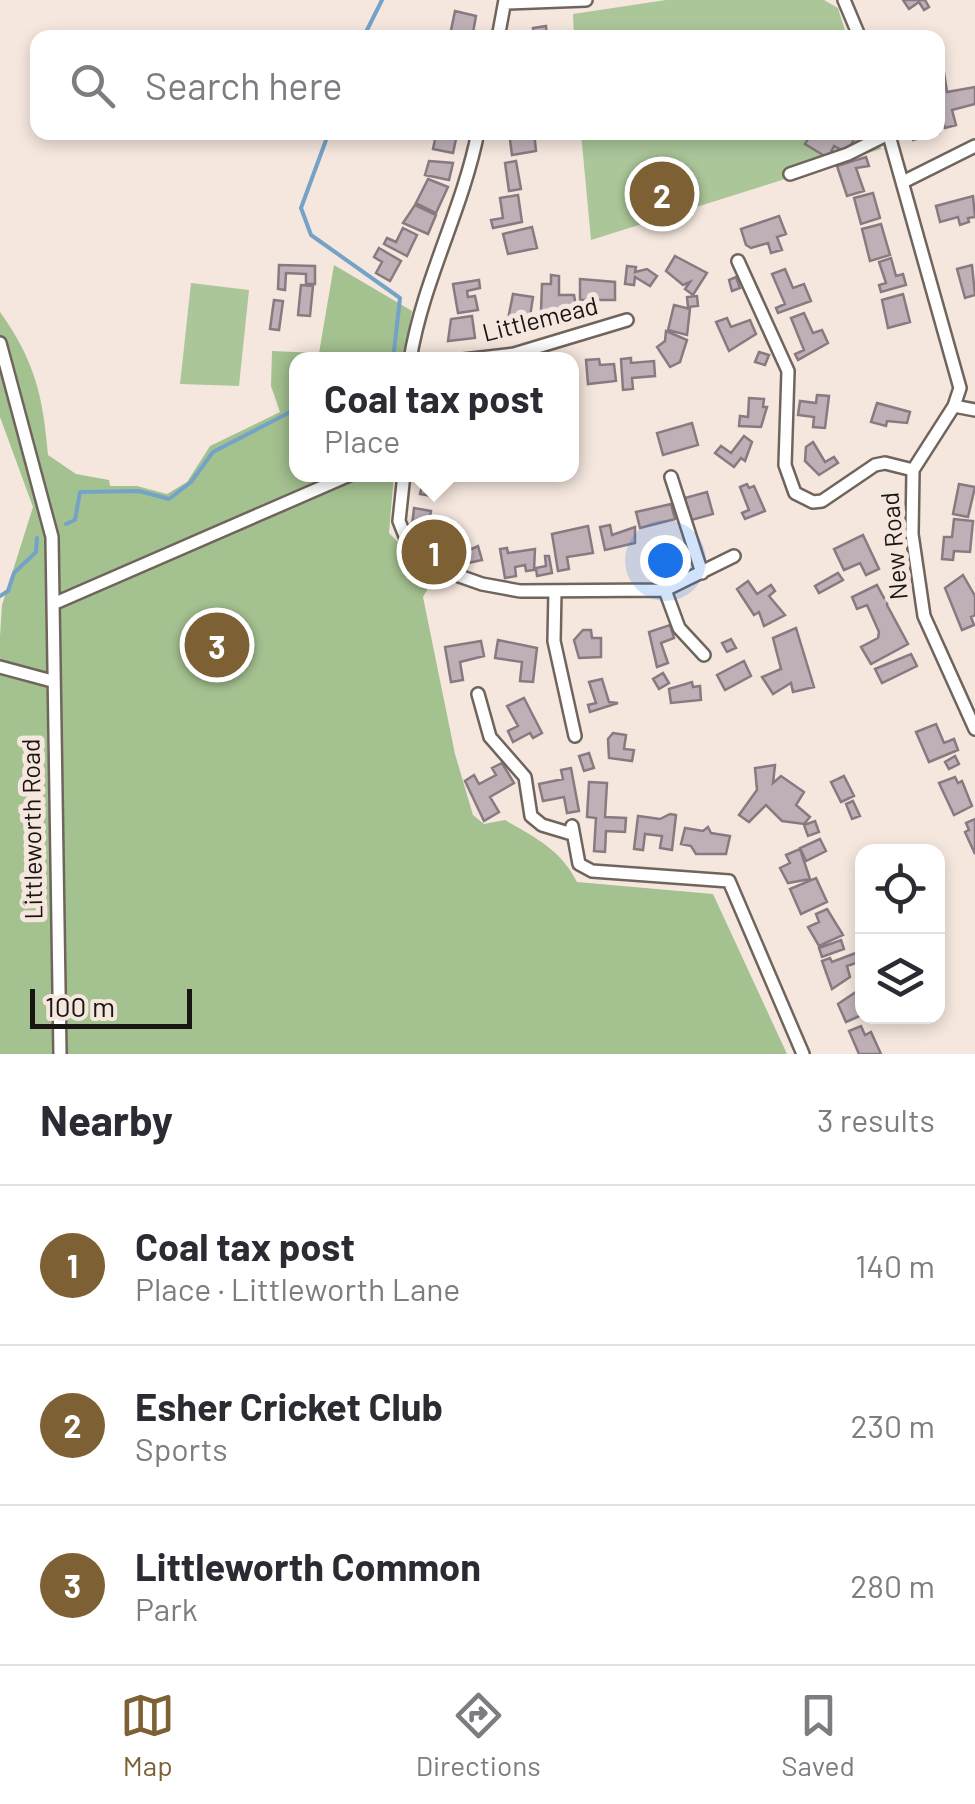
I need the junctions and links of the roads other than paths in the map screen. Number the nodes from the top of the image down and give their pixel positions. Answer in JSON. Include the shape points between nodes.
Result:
{"nodes":[{"id":1,"x":586,"y":0,"type":"edge"},
{"id":2,"x":844,"y":0,"type":"edge"},
{"id":3,"x":505,"y":2,"type":"edge"},
{"id":4,"x":500,"y":30,"type":"edge"},
{"id":5,"x":857,"y":30,"type":"edge"},
{"id":6,"x":476,"y":140,"type":"edge"},
{"id":7,"x":863,"y":140,"type":"edge"},
{"id":8,"x":890,"y":140,"type":"edge"},
{"id":9,"x":975,"y":146,"type":"edge"},
{"id":10,"x":790,"y":174,"type":"dead end"},
{"id":11,"x":904,"y":182,"type":"junction"},
{"id":12,"x":738,"y":261,"type":"dead end"},
{"id":13,"x":756,"y":267,"type":"dead end"},
{"id":14,"x":744,"y":274,"type":"junction"},
{"id":15,"x":626,"y":320,"type":"dead end"},
{"id":16,"x":0,"y":343,"type":"edge"},
{"id":17,"x":412,"y":352,"type":"edge"},
{"id":18,"x":521,"y":352,"type":"edge"},
{"id":19,"x":954,"y":406,"type":"junction"},
{"id":20,"x":975,"y":410,"type":"edge"},
{"id":21,"x":913,"y":470,"type":"junction"},
{"id":22,"x":672,"y":477,"type":"dead end"},
{"id":23,"x":334,"y":482,"type":"edge"},
{"id":24,"x":403,"y":482,"type":"edge"},
{"id":25,"x":734,"y":556,"type":"dead end"},
{"id":26,"x":702,"y":572,"type":"junction"},
{"id":27,"x":664,"y":590,"type":"junction"},
{"id":28,"x":555,"y":591,"type":"junction"},
{"id":29,"x":52,"y":604,"type":"junction"},
{"id":30,"x":704,"y":657,"type":"dead end"},
{"id":31,"x":0,"y":667,"type":"edge"},
{"id":32,"x":52,"y":681,"type":"junction"},
{"id":33,"x":478,"y":694,"type":"dead end"},
{"id":34,"x":975,"y":729,"type":"edge"},
{"id":35,"x":575,"y":736,"type":"dead end"},
{"id":36,"x":60,"y":1054,"type":"edge"},
{"id":37,"x":804,"y":1054,"type":"edge"}],
"edges":[{"from":1,"to":3,"type":"street"},
{"from":2,"to":5,"type":"street"},
{"from":3,"to":4,"type":"street"},
{"from":6,"to":17,"type":"street","via":[[458,213],[425,286]]},
{"from":7,"to":10,"type":"street","via":[[848,154]]},
{"from":8,"to":11,"type":"street"},
{"from":9,"to":11,"type":"street"},
{"from":11,"to":19,"type":"street","via":[[957,369]]},
{"from":12,"to":14,"type":"street"},
{"from":13,"to":14,"type":"street"},
{"from":14,"to":21,"type":"street","via":[[788,371],[785,465],[796,493],[822,501],[885,462]]},
{"from":15,"to":18,"type":"street","name":"Littlemead"},
{"from":16,"to":29,"type":"street","name":"Littleworth Road","via":[[52,537]]},
{"from":19,"to":20,"type":"street"},
{"from":19,"to":21,"type":"street","name":"New Road"},
{"from":21,"to":34,"type":"street","name":"New Road","via":[[916,583],[931,635]]},
{"from":22,"to":26,"type":"street"},
{"from":23,"to":29,"type":"street"},
{"from":24,"to":28,"type":"street","via":[[400,521],[410,551],[482,584]]},
{"from":25,"to":26,"type":"street"},
{"from":26,"to":27,"type":"street"},
{"from":27,"to":28,"type":"street"},
{"from":27,"to":30,"type":"street","via":[[678,628]]},
{"from":28,"to":35,"type":"street","via":[[554,641]]},
{"from":29,"to":32,"type":"street","name":"Littleworth Road"},
{"from":31,"to":32,"type":"street"},
{"from":32,"to":36,"type":"street","name":"Littleworth Road"},
{"from":33,"to":37,"type":"street","via":[[490,737],[525,776],[531,816],[572,830],[579,864],[592,871],[729,881]]}]}
